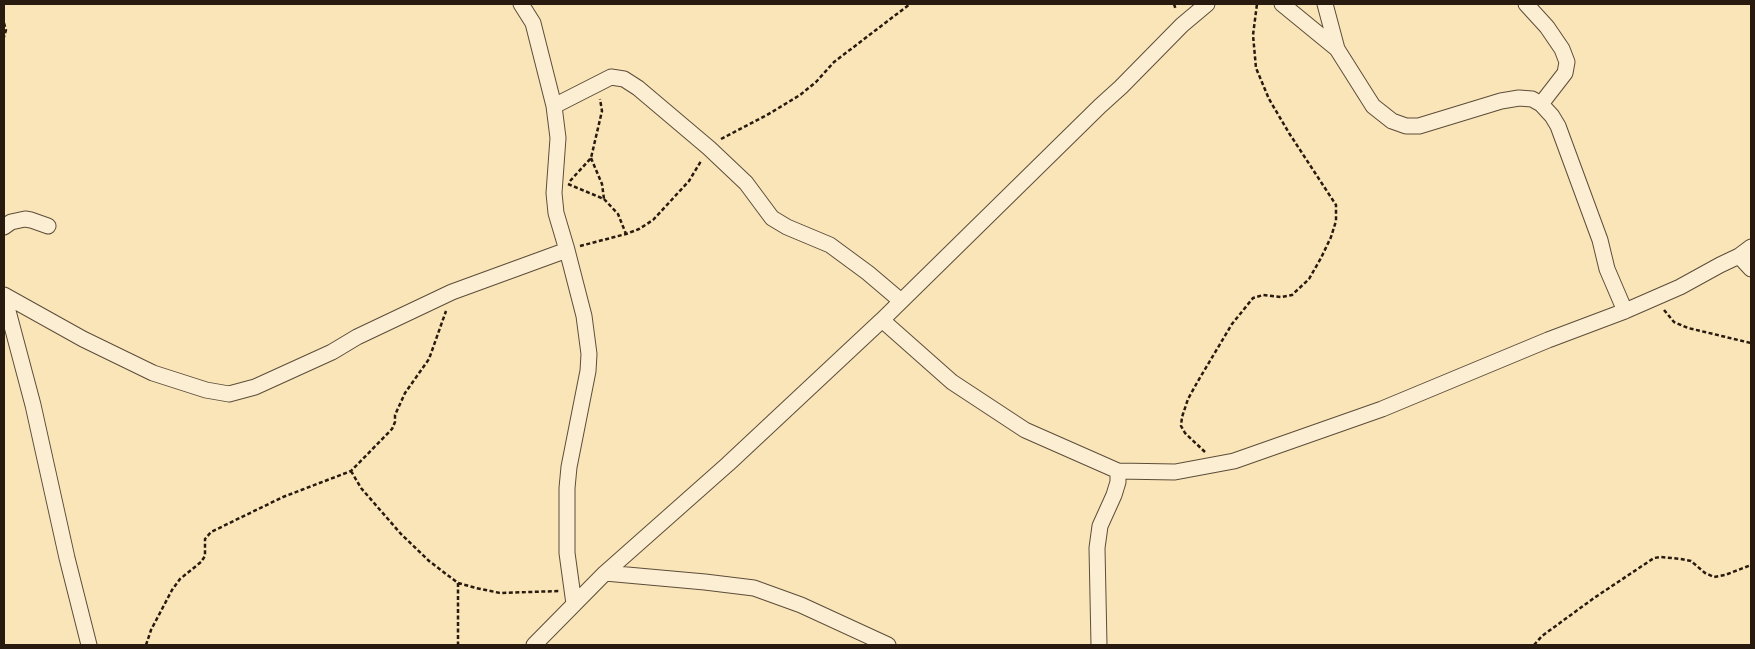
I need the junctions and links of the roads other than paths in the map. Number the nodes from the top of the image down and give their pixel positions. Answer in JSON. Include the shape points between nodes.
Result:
{"nodes":[{"id":1,"x":521,"y":4,"type":"edge"},
{"id":2,"x":1207,"y":4,"type":"edge"},
{"id":3,"x":1282,"y":4,"type":"edge"},
{"id":4,"x":1325,"y":4,"type":"edge"},
{"id":5,"x":1526,"y":4,"type":"edge"},
{"id":6,"x":1338,"y":48,"type":"junction"},
{"id":7,"x":1541,"y":104,"type":"junction"},
{"id":8,"x":554,"y":106,"type":"junction"},
{"id":9,"x":48,"y":226,"type":"dead end"},
{"id":10,"x":4,"y":227,"type":"edge"},
{"id":11,"x":1751,"y":247,"type":"edge"},
{"id":12,"x":567,"y":250,"type":"junction"},
{"id":13,"x":1739,"y":256,"type":"junction"},
{"id":14,"x":1751,"y":269,"type":"edge"},
{"id":15,"x":4,"y":295,"type":"edge"},
{"id":16,"x":901,"y":301,"type":"junction"},
{"id":17,"x":1625,"y":312,"type":"junction"},
{"id":18,"x":882,"y":320,"type":"junction"},
{"id":19,"x":1118,"y":471,"type":"junction"},
{"id":20,"x":605,"y":574,"type":"junction"},
{"id":21,"x":573,"y":597,"type":"junction"},
{"id":22,"x":89,"y":645,"type":"edge"},
{"id":23,"x":534,"y":645,"type":"edge"},
{"id":24,"x":888,"y":645,"type":"edge"},
{"id":25,"x":1098,"y":645,"type":"edge"}],
"edges":[{"from":1,"to":8,"type":"street","via":[[533,23]]},
{"from":2,"to":16,"type":"street"},
{"from":3,"to":6,"type":"street"},
{"from":4,"to":6,"type":"street"},
{"from":5,"to":7,"type":"street","via":[[1547,27],[1567,62],[1565,73]]},
{"from":6,"to":7,"type":"street","via":[[1373,106],[1392,121],[1406,126],[1419,126],[1519,98]]},
{"from":7,"to":17,"type":"street","via":[[1558,126]]},
{"from":8,"to":12,"type":"street","via":[[561,182],[556,214]]},
{"from":8,"to":16,"type":"street","via":[[597,82],[611,77],[624,79],[709,148],[746,183],[772,218],[830,245]]},
{"from":9,"to":10,"type":"street","via":[[25,219]]},
{"from":11,"to":13,"type":"street"},
{"from":12,"to":15,"type":"street","via":[[452,292],[332,352],[255,387],[229,394],[153,373]]},
{"from":12,"to":21,"type":"street","via":[[584,316],[589,354],[567,488],[567,553]]},
{"from":13,"to":14,"type":"street"},
{"from":13,"to":17,"type":"street","via":[[1680,288]]},
{"from":15,"to":22,"type":"street","via":[[34,406]]},
{"from":16,"to":18,"type":"street"},
{"from":17,"to":19,"type":"street","via":[[1548,340],[1382,409],[1234,461],[1175,472]]},
{"from":18,"to":19,"type":"street","via":[[952,382],[1025,430]]},
{"from":18,"to":20,"type":"street"},
{"from":19,"to":25,"type":"street","via":[[1118,482],[1100,526],[1097,548]]},
{"from":20,"to":21,"type":"street"},
{"from":20,"to":24,"type":"street","via":[[754,588],[801,605]]},
{"from":21,"to":23,"type":"street"}]}
